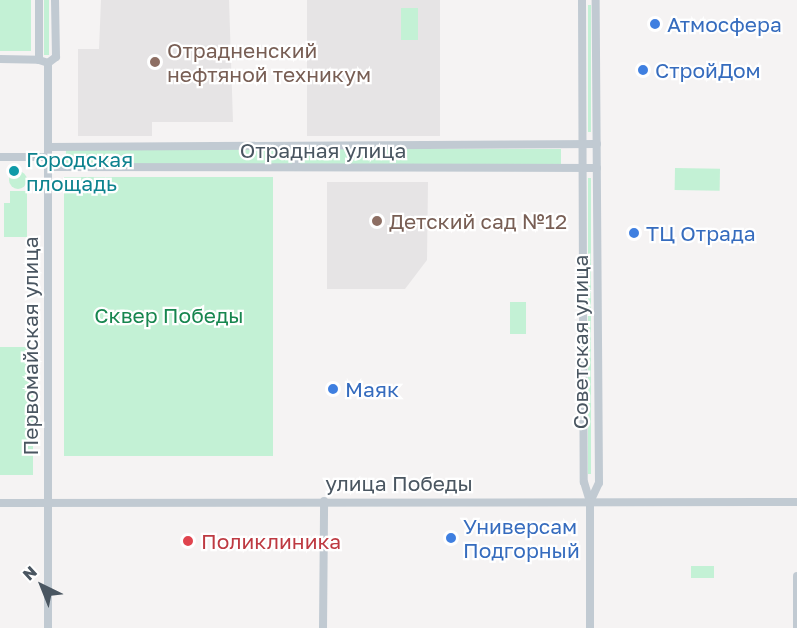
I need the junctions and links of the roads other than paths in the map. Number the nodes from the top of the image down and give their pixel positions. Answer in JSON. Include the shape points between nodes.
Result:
{"nodes":[{"id":1,"x":39,"y":0,"type":"edge"},
{"id":2,"x":55,"y":0,"type":"edge"},
{"id":3,"x":582,"y":0,"type":"edge"},
{"id":4,"x":596,"y":0,"type":"edge"},
{"id":5,"x":0,"y":59,"type":"edge"},
{"id":6,"x":39,"y":60,"type":"junction"},
{"id":7,"x":48,"y":63,"type":"junction"},
{"id":8,"x":583,"y":144,"type":"junction"},
{"id":9,"x":597,"y":144,"type":"junction"},
{"id":10,"x":296,"y":146,"type":"junction"},
{"id":11,"x":48,"y":147,"type":"junction"},
{"id":12,"x":0,"y":157,"type":"edge"},
{"id":13,"x":48,"y":162,"type":"junction"},
{"id":14,"x":296,"y":167,"type":"junction"},
{"id":15,"x":583,"y":168,"type":"junction"},
{"id":16,"x":597,"y":168,"type":"junction"},
{"id":17,"x":324,"y":501,"type":"junction"},
{"id":18,"x":48,"y":502,"type":"junction"},
{"id":19,"x":590,"y":502,"type":"junction"},
{"id":20,"x":797,"y":502,"type":"edge"},
{"id":21,"x":0,"y":503,"type":"edge"},
{"id":22,"x":797,"y":576,"type":"edge"},
{"id":23,"x":48,"y":628,"type":"edge"},
{"id":24,"x":323,"y":628,"type":"edge"},
{"id":25,"x":590,"y":628,"type":"edge"},
{"id":26,"x":797,"y":628,"type":"edge"}],
"edges":[{"from":1,"to":6,"type":"street"},
{"from":2,"to":7,"type":"street","name":"Первомайская улица","via":[[56,57]]},
{"from":3,"to":8,"type":"street","name":"Советская улица"},
{"from":4,"to":9,"type":"street","name":"Советская улица"},
{"from":5,"to":6,"type":"street"},
{"from":6,"to":7,"type":"street"},
{"from":7,"to":11,"type":"street","name":"Первомайская улица"},
{"from":8,"to":9,"type":"street","name":"Отрадная улица"},
{"from":8,"to":10,"type":"street","name":"Отрадная улица"},
{"from":8,"to":15,"type":"street","name":"Советская улица"},
{"from":9,"to":16,"type":"street","name":"Советская улица"},
{"from":10,"to":11,"type":"street","name":"Отрадная улица"},
{"from":10,"to":14,"type":"street"},
{"from":11,"to":13,"type":"street","name":"Первомайская улица"},
{"from":12,"to":13,"type":"street","name":"Отрадная улица"},
{"from":13,"to":14,"type":"street","name":"Отрадная улица"},
{"from":13,"to":18,"type":"street","name":"Первомайская улица"},
{"from":14,"to":15,"type":"street","name":"Отрадная улица"},
{"from":15,"to":16,"type":"street","name":"Отрадная улица"},
{"from":15,"to":19,"type":"street","name":"Советская улица","via":[[585,482]]},
{"from":16,"to":19,"type":"street","name":"Советская улица","via":[[599,483]]},
{"from":17,"to":18,"type":"street","name":"улица Победы"},
{"from":17,"to":19,"type":"street","name":"улица Победы"},
{"from":17,"to":24,"type":"street"},
{"from":18,"to":21,"type":"street","name":"улица Победы"},
{"from":18,"to":23,"type":"street","name":"Первомайская улица"},
{"from":19,"to":20,"type":"street","name":"улица Победы"},
{"from":19,"to":25,"type":"street","name":"Советская улица"},
{"from":22,"to":26,"type":"street"}]}
